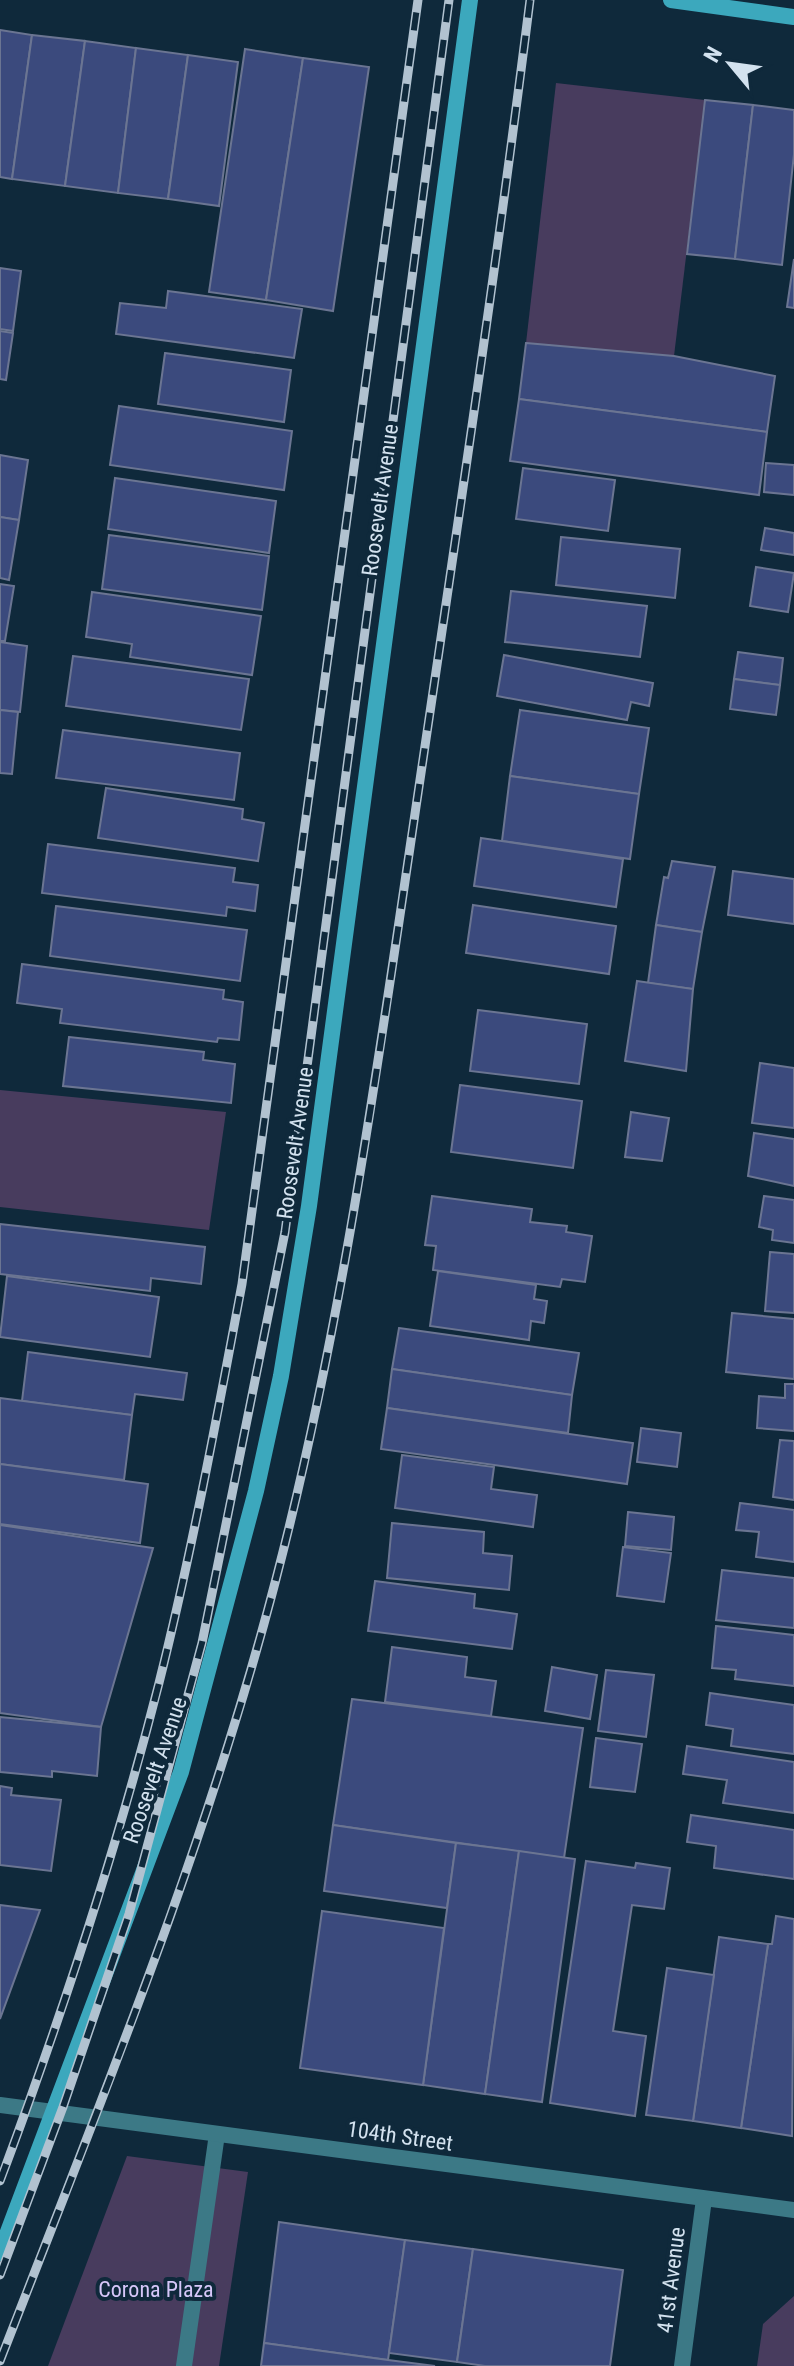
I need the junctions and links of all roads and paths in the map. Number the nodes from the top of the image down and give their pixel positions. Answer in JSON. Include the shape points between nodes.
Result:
{"nodes":[{"id":1,"x":470,"y":0,"type":"edge"},
{"id":2,"x":671,"y":0,"type":"edge"},
{"id":3,"x":794,"y":17,"type":"edge"},
{"id":4,"x":0,"y":2105,"type":"edge"},
{"id":5,"x":53,"y":2112,"type":"junction"},
{"id":6,"x":217,"y":2134,"type":"junction"},
{"id":7,"x":704,"y":2199,"type":"junction"},
{"id":8,"x":794,"y":2210,"type":"edge"},
{"id":9,"x":0,"y":2253,"type":"edge"},
{"id":10,"x":184,"y":2366,"type":"edge"},
{"id":11,"x":682,"y":2366,"type":"edge"}],
"edges":[{"from":1,"to":5,"type":"main road","name":"Roosevelt Avenue","via":[[309,1206],[281,1376],[218,1644],[181,1772]]},
{"from":2,"to":3,"type":"main road"},
{"from":4,"to":5,"type":"street","name":"104th Street"},
{"from":5,"to":6,"type":"street","name":"104th Street"},
{"from":5,"to":9,"type":"main road","name":"Roosevelt Avenue"},
{"from":6,"to":7,"type":"street","name":"104th Street"},
{"from":6,"to":10,"type":"street"},
{"from":7,"to":8,"type":"street","name":"104th Street"},
{"from":7,"to":11,"type":"street","name":"41st Avenue"}]}
